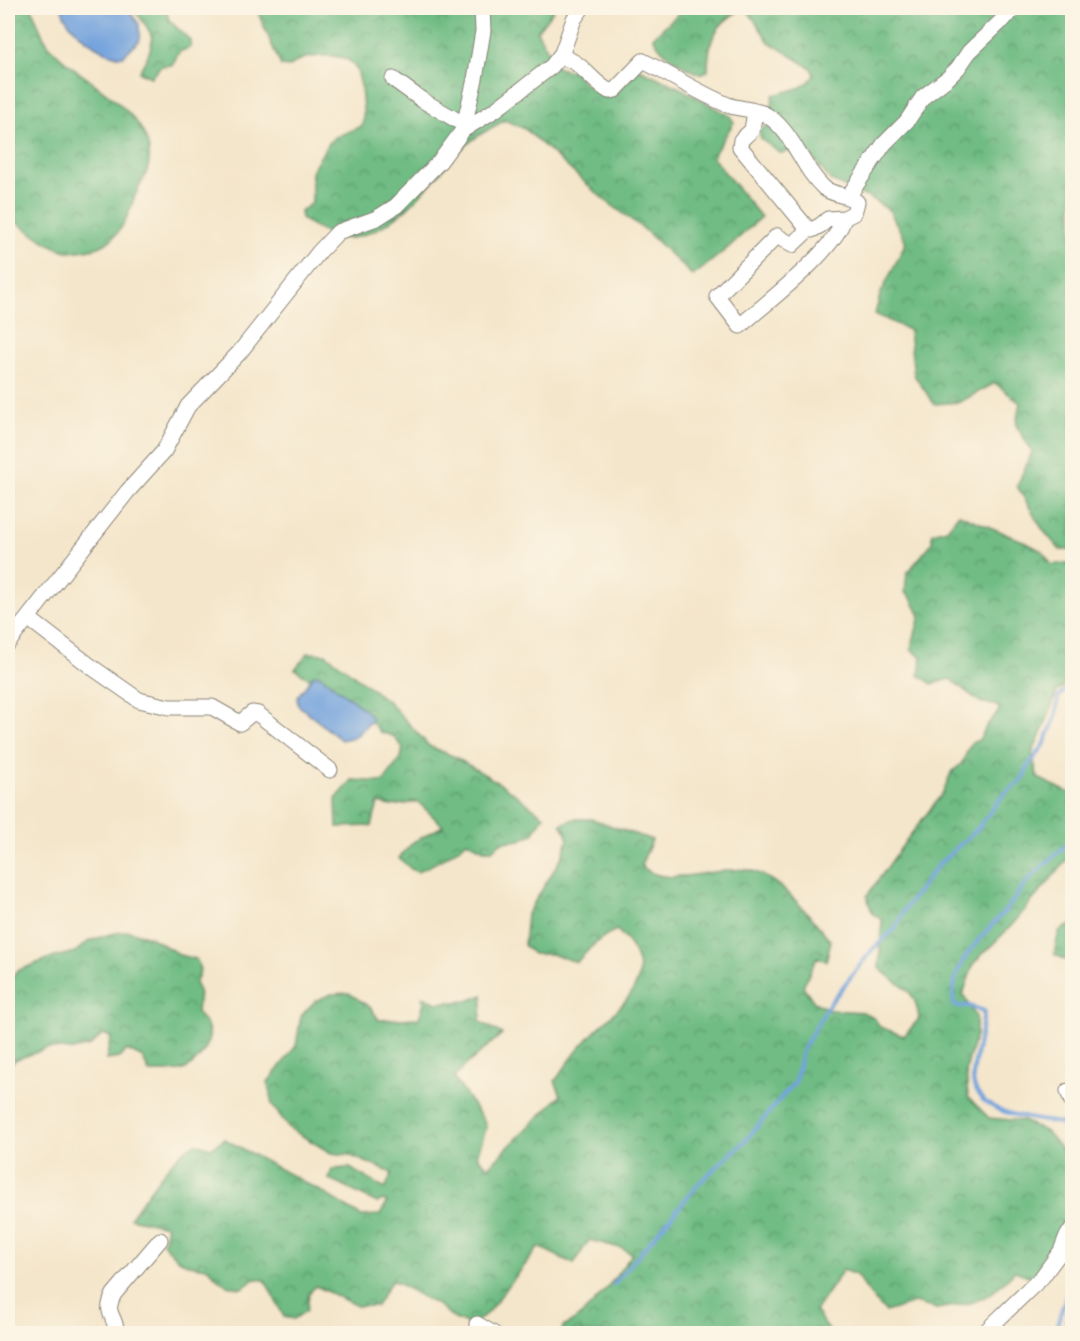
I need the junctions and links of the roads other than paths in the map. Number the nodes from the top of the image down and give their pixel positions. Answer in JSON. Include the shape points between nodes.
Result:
{"nodes":[{"id":1,"x":482,"y":8,"type":"edge"},
{"id":2,"x":582,"y":8,"type":"edge"},
{"id":3,"x":1015,"y":8,"type":"edge"},
{"id":4,"x":560,"y":58,"type":"junction"},
{"id":5,"x":393,"y":79,"type":"dead end"},
{"id":6,"x":755,"y":111,"type":"junction"},
{"id":7,"x":464,"y":128,"type":"junction"},
{"id":8,"x":848,"y":197,"type":"junction"},
{"id":9,"x":844,"y":218,"type":"junction"},
{"id":10,"x":809,"y":229,"type":"junction"},
{"id":11,"x":27,"y":618,"type":"junction"},
{"id":12,"x":8,"y":643,"type":"edge"},
{"id":13,"x":330,"y":770,"type":"dead end"},
{"id":14,"x":1072,"y":1229,"type":"edge"},
{"id":15,"x":160,"y":1240,"type":"dead end"},
{"id":16,"x":477,"y":1324,"type":"dead end"},
{"id":17,"x":117,"y":1334,"type":"edge"},
{"id":18,"x":494,"y":1334,"type":"edge"},
{"id":19,"x":983,"y":1334,"type":"edge"}],
"edges":[{"from":1,"to":7,"type":"street","via":[[483,31]]},
{"from":2,"to":4,"type":"street"},
{"from":3,"to":8,"type":"street","via":[[969,52],[958,68],[923,97]]},
{"from":4,"to":6,"type":"street","via":[[578,64],[609,91],[615,90],[643,61],[718,101]]},
{"from":4,"to":7,"type":"street","via":[[495,110]]},
{"from":5,"to":7,"type":"street"},
{"from":6,"to":8,"type":"street","via":[[776,122],[789,136],[824,187],[834,195]]},
{"from":6,"to":10,"type":"street","via":[[752,130],[741,140],[740,147]]},
{"from":7,"to":11,"type":"street","via":[[440,161],[396,206],[377,218],[338,232],[320,252],[239,353],[188,406],[164,451]]},
{"from":8,"to":9,"type":"street","via":[[858,205],[854,213]]},
{"from":9,"to":10,"type":"street","via":[[828,219]]},
{"from":9,"to":10,"type":"street","via":[[842,228],[828,247],[740,326],[717,296],[777,236],[792,245]]},
{"from":11,"to":12,"type":"street"},
{"from":11,"to":13,"type":"street","via":[[139,700],[169,707],[212,707],[240,723],[252,713],[258,714]]},
{"from":14,"to":19,"type":"street","via":[[1042,1277]]},
{"from":15,"to":17,"type":"street","via":[[114,1294],[108,1308]]},
{"from":16,"to":18,"type":"street"}]}
